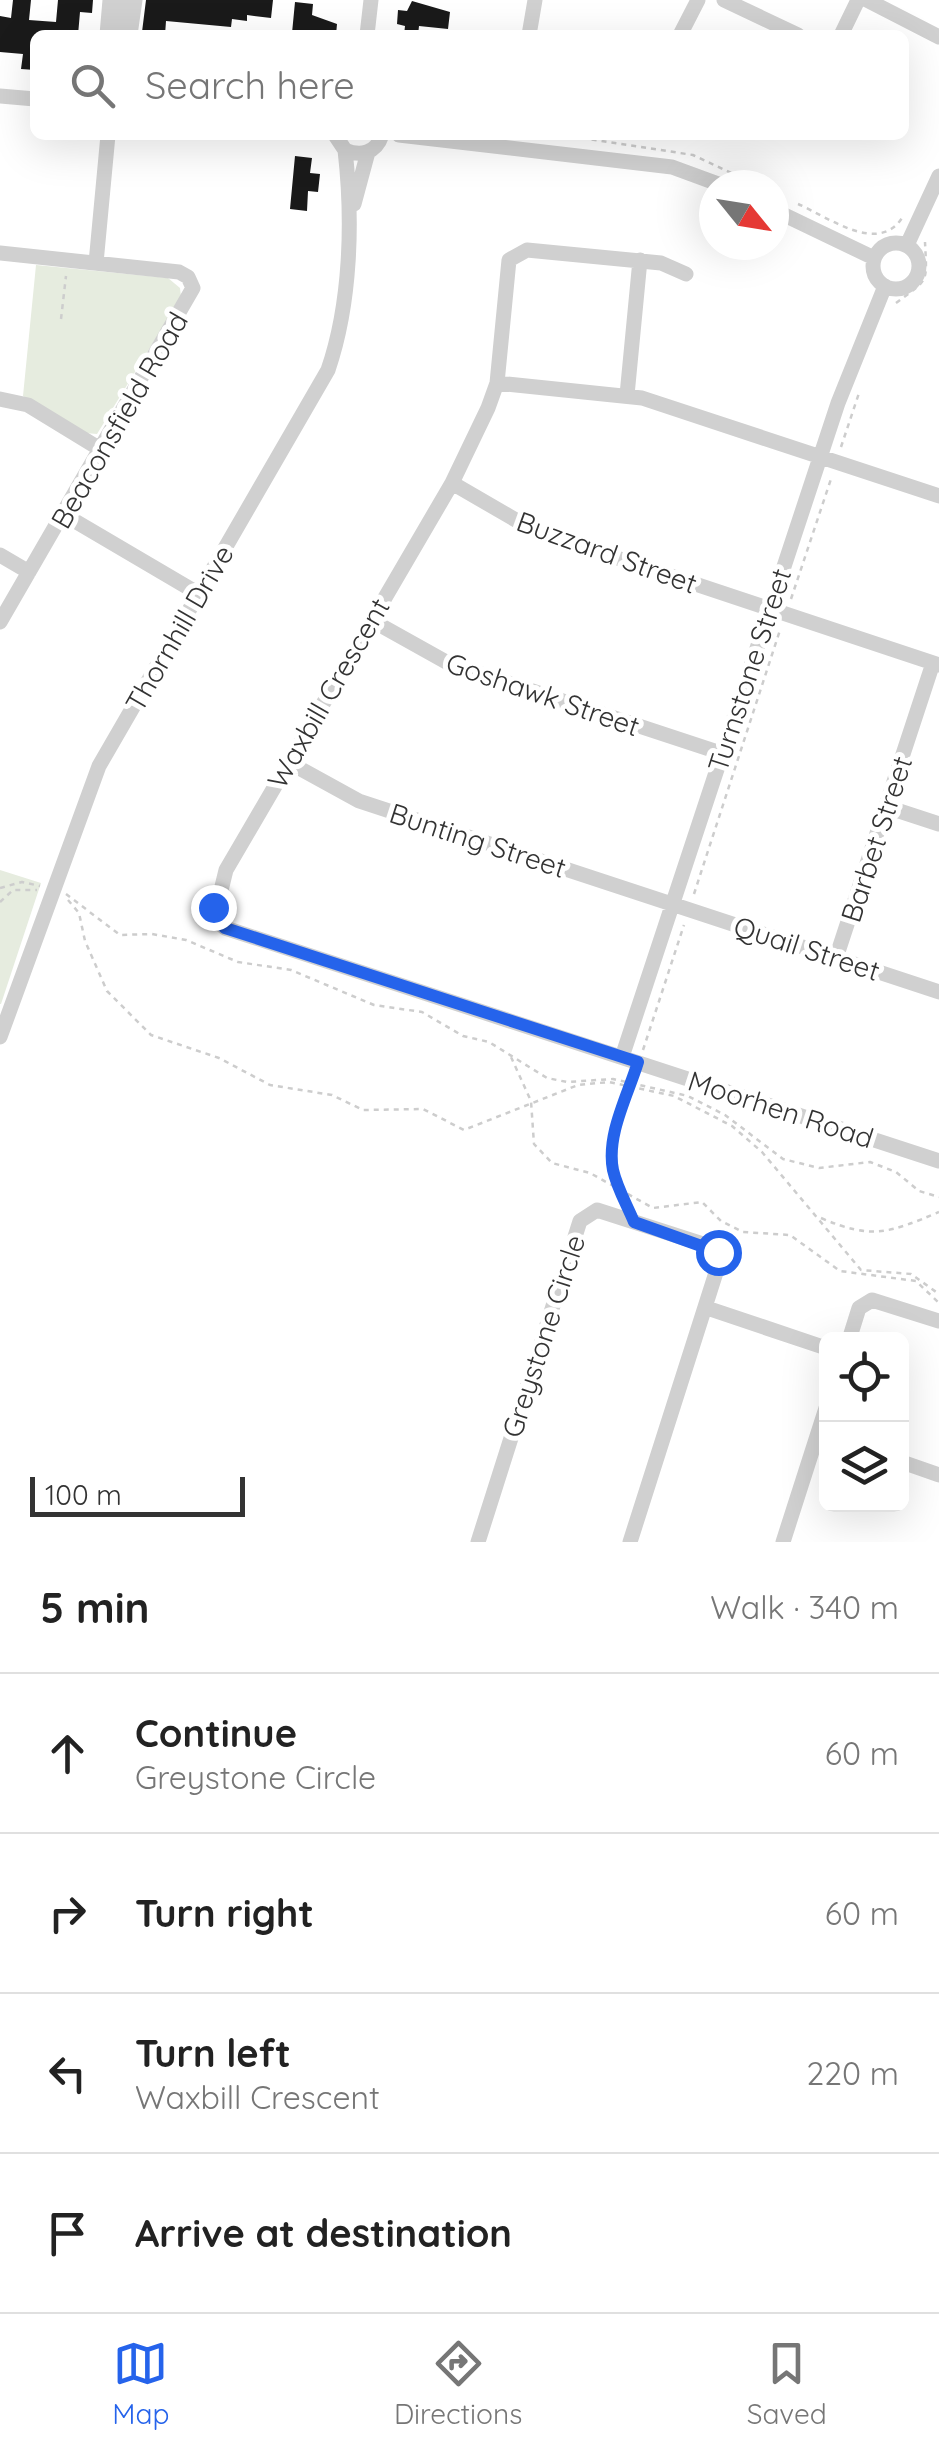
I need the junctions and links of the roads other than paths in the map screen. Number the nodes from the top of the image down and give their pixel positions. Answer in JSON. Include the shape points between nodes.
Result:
{"nodes":[{"id":1,"x":110,"y":0,"type":"edge"},
{"id":2,"x":122,"y":0,"type":"edge"},
{"id":3,"x":134,"y":0,"type":"edge"},
{"id":4,"x":371,"y":0,"type":"edge"},
{"id":5,"x":534,"y":0,"type":"edge"},
{"id":6,"x":698,"y":0,"type":"edge"},
{"id":7,"x":724,"y":0,"type":"edge"},
{"id":8,"x":858,"y":0,"type":"edge"},
{"id":9,"x":867,"y":0,"type":"edge"},
{"id":10,"x":107,"y":30,"type":"edge"},
{"id":11,"x":119,"y":30,"type":"edge"},
{"id":12,"x":131,"y":30,"type":"edge"},
{"id":13,"x":368,"y":30,"type":"edge"},
{"id":14,"x":529,"y":30,"type":"edge"},
{"id":15,"x":683,"y":30,"type":"edge"},
{"id":16,"x":787,"y":30,"type":"edge"},
{"id":17,"x":843,"y":30,"type":"edge"},
{"id":18,"x":939,"y":37,"type":"edge"},
{"id":19,"x":0,"y":96,"type":"edge"},
{"id":20,"x":30,"y":99,"type":"edge"},
{"id":21,"x":108,"y":140,"type":"edge"},
{"id":22,"x":334,"y":140,"type":"edge"},
{"id":23,"x":378,"y":140,"type":"edge"},
{"id":24,"x":442,"y":140,"type":"edge"},
{"id":25,"x":368,"y":152,"type":"junction"},
{"id":26,"x":939,"y":176,"type":"edge"},
{"id":27,"x":699,"y":177,"type":"edge"},
{"id":28,"x":789,"y":209,"type":"edge"},
{"id":29,"x":349,"y":222,"type":"junction"},
{"id":30,"x":908,"y":245,"type":"junction"},
{"id":31,"x":0,"y":254,"type":"edge"},
{"id":32,"x":874,"y":258,"type":"junction"},
{"id":33,"x":640,"y":260,"type":"junction"},
{"id":34,"x":96,"y":263,"type":"junction"},
{"id":35,"x":686,"y":274,"type":"dead end"},
{"id":36,"x":885,"y":286,"type":"junction"},
{"id":37,"x":497,"y":382,"type":"junction"},
{"id":38,"x":627,"y":395,"type":"junction"},
{"id":39,"x":0,"y":398,"type":"edge"},
{"id":40,"x":100,"y":449,"type":"junction"},
{"id":41,"x":828,"y":460,"type":"junction"},
{"id":42,"x":452,"y":483,"type":"junction"},
{"id":43,"x":939,"y":496,"type":"edge"},
{"id":44,"x":63,"y":514,"type":"junction"},
{"id":45,"x":0,"y":554,"type":"edge"},
{"id":46,"x":29,"y":572,"type":"junction"},
{"id":47,"x":199,"y":594,"type":"junction"},
{"id":48,"x":769,"y":608,"type":"junction"},
{"id":49,"x":371,"y":620,"type":"junction"},
{"id":50,"x":0,"y":622,"type":"edge"},
{"id":51,"x":936,"y":664,"type":"edge"},
{"id":52,"x":721,"y":753,"type":"junction"},
{"id":53,"x":288,"y":762,"type":"junction"},
{"id":54,"x":887,"y":807,"type":"junction"},
{"id":55,"x":939,"y":824,"type":"edge"},
{"id":56,"x":682,"y":906,"type":"junction"},
{"id":57,"x":836,"y":958,"type":"junction"},
{"id":58,"x":939,"y":992,"type":"edge"},
{"id":59,"x":0,"y":1036,"type":"edge"},
{"id":60,"x":630,"y":1060,"type":"junction"},
{"id":61,"x":939,"y":1161,"type":"edge"},
{"id":62,"x":707,"y":1308,"type":"junction"},
{"id":63,"x":939,"y":1320,"type":"edge"},
{"id":64,"x":852,"y":1332,"type":"edge"},
{"id":65,"x":819,"y":1346,"type":"edge"},
{"id":66,"x":819,"y":1444,"type":"edge"},
{"id":67,"x":909,"y":1464,"type":"edge"},
{"id":68,"x":939,"y":1474,"type":"edge"},
{"id":69,"x":478,"y":1542,"type":"edge"},
{"id":70,"x":630,"y":1542,"type":"edge"},
{"id":71,"x":783,"y":1542,"type":"edge"}],
"edges":[{"from":1,"to":10,"type":"street"},
{"from":2,"to":11,"type":"street"},
{"from":3,"to":12,"type":"street"},
{"from":4,"to":13,"type":"street"},
{"from":5,"to":14,"type":"street"},
{"from":6,"to":15,"type":"street"},
{"from":7,"to":16,"type":"street"},
{"from":8,"to":17,"type":"street"},
{"from":9,"to":18,"type":"street"},
{"from":19,"to":20,"type":"street"},
{"from":21,"to":34,"type":"street"},
{"from":22,"to":25,"type":"street"},
{"from":22,"to":29,"type":"street","name":"Thornhill Drive"},
{"from":23,"to":25,"type":"street"},
{"from":24,"to":27,"type":"street","via":[[672,167]]},
{"from":25,"to":29,"type":"street","name":"Thornhill Drive"},
{"from":26,"to":30,"type":"street"},
{"from":28,"to":32,"type":"street"},
{"from":29,"to":47,"type":"street","name":"Thornhill Drive","via":[[328,370]]},
{"from":30,"to":32,"type":"street","via":[[892,243]]},
{"from":30,"to":36,"type":"street","via":[[919,265],[914,280]]},
{"from":31,"to":34,"type":"street","name":"Beaconsfield Road"},
{"from":32,"to":36,"type":"street","via":[[874,274]]},
{"from":33,"to":35,"type":"street"},
{"from":33,"to":37,"type":"street","name":"Waxbill Crescent","via":[[515,253],[507,264]]},
{"from":33,"to":38,"type":"street"},
{"from":34,"to":40,"type":"street","name":"Beaconsfield Road","via":[[179,272],[193,288]]},
{"from":36,"to":41,"type":"street","name":"Turnstone Street"},
{"from":37,"to":38,"type":"street"},
{"from":37,"to":42,"type":"street","name":"Waxbill Crescent"},
{"from":38,"to":41,"type":"street"},
{"from":39,"to":40,"type":"street","via":[[28,404]]},
{"from":40,"to":44,"type":"street","name":"Beaconsfield Road"},
{"from":41,"to":43,"type":"street"},
{"from":41,"to":48,"type":"street","name":"Turnstone Street"},
{"from":42,"to":48,"type":"street","name":"Buzzard Street","via":[[533,530]]},
{"from":42,"to":49,"type":"street","name":"Waxbill Crescent"},
{"from":44,"to":46,"type":"street","name":"Beaconsfield Road"},
{"from":44,"to":47,"type":"street"},
{"from":45,"to":46,"type":"street"},
{"from":46,"to":50,"type":"street","name":"Beaconsfield Road"},
{"from":47,"to":59,"type":"street","name":"Thornhill Drive","via":[[98,766]]},
{"from":48,"to":51,"type":"street","name":"Buzzard Street"},
{"from":48,"to":52,"type":"street","name":"Turnstone Street"},
{"from":49,"to":52,"type":"street","name":"Goshawk Street","via":[[448,663]]},
{"from":49,"to":53,"type":"street","name":"Waxbill Crescent"},
{"from":51,"to":54,"type":"street","name":"Barbet Street"},
{"from":52,"to":56,"type":"street","name":"Turnstone Street"},
{"from":53,"to":56,"type":"street","name":"Bunting Street","via":[[359,801]]},
{"from":53,"to":60,"type":"street","name":"Waxbill Crescent","via":[[226,870],[212,911],[220,926]]},
{"from":54,"to":55,"type":"street"},
{"from":54,"to":57,"type":"street","name":"Barbet Street"},
{"from":56,"to":57,"type":"street","name":"Quail Street"},
{"from":56,"to":60,"type":"street","name":"Turnstone Street"},
{"from":57,"to":58,"type":"street","name":"Quail Street"},
{"from":60,"to":61,"type":"street","name":"Moorhen Road"},
{"from":62,"to":65,"type":"street"},
{"from":62,"to":69,"type":"street","name":"Greystone Circle","via":[[720,1264],[715,1249],[596,1210],[580,1221]]},
{"from":62,"to":70,"type":"street","name":"Greystone Circle"},
{"from":63,"to":64,"type":"street","via":[[877,1300],[859,1308]]},
{"from":66,"to":71,"type":"street"},
{"from":67,"to":68,"type":"street"}]}
